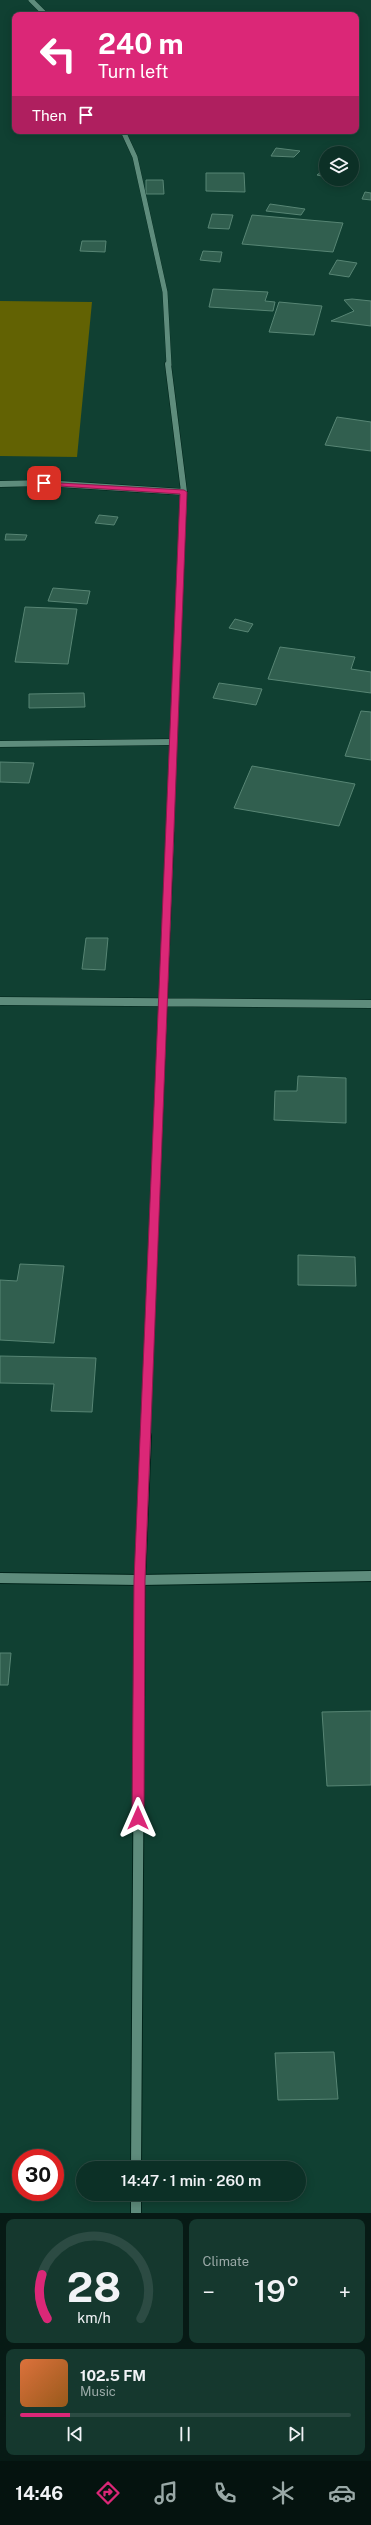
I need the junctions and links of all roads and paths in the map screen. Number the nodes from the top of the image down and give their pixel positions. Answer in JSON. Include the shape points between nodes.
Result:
{"nodes":[{"id":1,"x":31,"y":0,"type":"edge"},
{"id":2,"x":43,"y":12,"type":"edge"},
{"id":3,"x":124,"y":134,"type":"edge"},
{"id":4,"x":0,"y":484,"type":"edge"},
{"id":5,"x":184,"y":492,"type":"junction"},
{"id":6,"x":173,"y":742,"type":"junction"},
{"id":7,"x":0,"y":744,"type":"edge"},
{"id":8,"x":0,"y":1001,"type":"edge"},
{"id":9,"x":164,"y":1003,"type":"junction"},
{"id":10,"x":371,"y":1004,"type":"edge"},
{"id":11,"x":371,"y":1576,"type":"edge"},
{"id":12,"x":0,"y":1578,"type":"edge"},
{"id":13,"x":140,"y":1580,"type":"junction"},
{"id":14,"x":136,"y":2161,"type":"edge"},
{"id":15,"x":136,"y":2201,"type":"edge"},
{"id":16,"x":136,"y":2213,"type":"edge"}],
"edges":[{"from":1,"to":2,"type":"street"},
{"from":3,"to":5,"type":"street","via":[[135,157],[165,292],[166,344]]},
{"from":4,"to":5,"type":"street","via":[[44,483]]},
{"from":5,"to":6,"type":"street"},
{"from":6,"to":7,"type":"street"},
{"from":6,"to":9,"type":"street"},
{"from":8,"to":9,"type":"street"},
{"from":9,"to":10,"type":"street"},
{"from":9,"to":13,"type":"street"},
{"from":11,"to":13,"type":"street"},
{"from":12,"to":13,"type":"street"},
{"from":13,"to":14,"type":"street"},
{"from":15,"to":16,"type":"street"}]}
